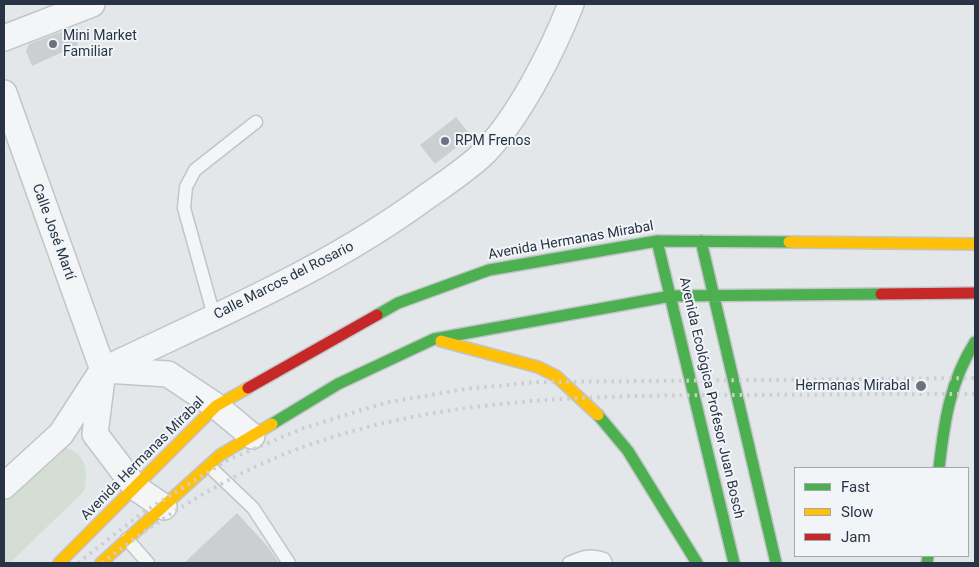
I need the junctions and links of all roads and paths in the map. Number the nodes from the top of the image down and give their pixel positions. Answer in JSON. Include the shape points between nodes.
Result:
{"nodes":[{"id":1,"x":92,"y":4,"type":"edge"},
{"id":2,"x":570,"y":4,"type":"edge"},
{"id":3,"x":4,"y":38,"type":"edge"},
{"id":4,"x":4,"y":93,"type":"edge"},
{"id":5,"x":256,"y":122,"type":"dead end"},
{"id":6,"x":657,"y":241,"type":"junction"},
{"id":7,"x":701,"y":241,"type":"junction"},
{"id":8,"x":975,"y":244,"type":"edge"},
{"id":9,"x":975,"y":293,"type":"edge"},
{"id":10,"x":713,"y":295,"type":"junction"},
{"id":11,"x":671,"y":296,"type":"junction"},
{"id":12,"x":214,"y":316,"type":"junction"},
{"id":13,"x":434,"y":339,"type":"junction"},
{"id":14,"x":975,"y":342,"type":"edge"},
{"id":15,"x":103,"y":370,"type":"junction"},
{"id":16,"x":216,"y":406,"type":"junction"},
{"id":17,"x":252,"y":436,"type":"junction"},
{"id":18,"x":208,"y":466,"type":"junction"},
{"id":19,"x":939,"y":467,"type":"edge"},
{"id":20,"x":4,"y":486,"type":"edge"},
{"id":21,"x":136,"y":488,"type":"junction"},
{"id":22,"x":164,"y":507,"type":"junction"},
{"id":23,"x":127,"y":539,"type":"junction"},
{"id":24,"x":59,"y":563,"type":"edge"},
{"id":25,"x":102,"y":563,"type":"edge"},
{"id":26,"x":148,"y":563,"type":"edge"},
{"id":27,"x":289,"y":563,"type":"edge"},
{"id":28,"x":569,"y":563,"type":"edge"},
{"id":29,"x":606,"y":563,"type":"edge"},
{"id":30,"x":697,"y":563,"type":"edge"},
{"id":31,"x":734,"y":563,"type":"edge"},
{"id":32,"x":776,"y":563,"type":"edge"}],
"edges":[{"from":1,"to":3,"type":"street"},
{"from":2,"to":12,"type":"street","name":"Calle Marcos del Rosario","via":[[560,32],[523,100],[486,151],[389,224],[319,266]]},
{"from":4,"to":15,"type":"street","name":"Calle José Martí"},
{"from":5,"to":12,"type":"lane","via":[[195,170],[186,187],[184,208]]},
{"from":6,"to":7,"type":"main road","name":"Avenida Hermanas Mirabal"},
{"from":6,"to":11,"type":"main road","name":"Avenida Ecológica Profesor Juan Bosch"},
{"from":6,"to":16,"type":"main road","name":"Avenida Hermanas Mirabal","via":[[489,270],[398,303]]},
{"from":7,"to":8,"type":"main road","name":"Avenida Hermanas Mirabal"},
{"from":7,"to":10,"type":"main road","name":"Avenida Ecológica Profesor Juan Bosch"},
{"from":9,"to":10,"type":"main road"},
{"from":10,"to":11,"type":"main road"},
{"from":10,"to":32,"type":"main road","name":"Avenida Ecológica Profesor Juan Bosch"},
{"from":11,"to":13,"type":"main road"},
{"from":11,"to":31,"type":"main road","name":"Avenida Ecológica Profesor Juan Bosch"},
{"from":12,"to":15,"type":"street","name":"Calle Marcos del Rosario"},
{"from":13,"to":17,"type":"main road","via":[[338,384]]},
{"from":13,"to":30,"type":"main road","via":[[538,367],[556,376],[595,411],[628,451]]},
{"from":14,"to":19,"type":"main road","via":[[962,360],[952,385]]},
{"from":15,"to":16,"type":"street","via":[[168,374]]},
{"from":15,"to":20,"type":"street","via":[[61,434]]},
{"from":15,"to":21,"type":"street","via":[[95,434]]},
{"from":16,"to":17,"type":"street"},
{"from":16,"to":21,"type":"main road","name":"Avenida Hermanas Mirabal"},
{"from":17,"to":18,"type":"main road"},
{"from":18,"to":22,"type":"main road"},
{"from":18,"to":27,"type":"lane","via":[[253,508]]},
{"from":21,"to":22,"type":"street"},
{"from":21,"to":24,"type":"main road","name":"Avenida Hermanas Mirabal"},
{"from":22,"to":23,"type":"main road"},
{"from":23,"to":25,"type":"main road"},
{"from":23,"to":26,"type":"lane"},
{"from":28,"to":29,"type":"lane","via":[[583,556],[604,559]]}]}
